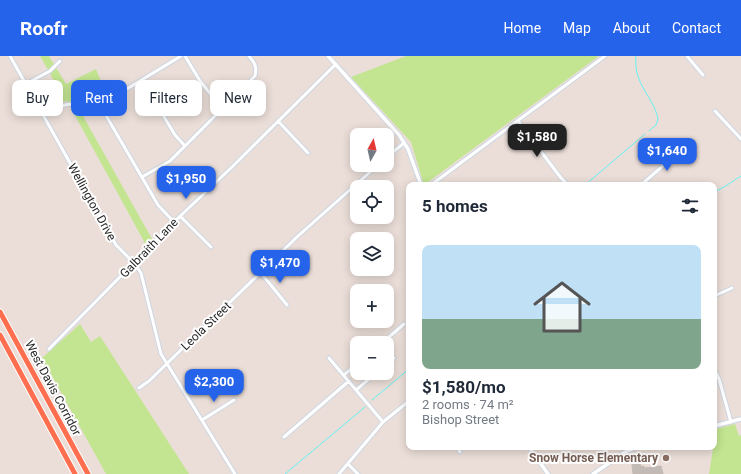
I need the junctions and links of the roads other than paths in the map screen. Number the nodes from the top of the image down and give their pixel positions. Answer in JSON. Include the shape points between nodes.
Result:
{"nodes":[{"id":1,"x":10,"y":56,"type":"edge"},
{"id":2,"x":181,"y":56,"type":"edge"},
{"id":3,"x":185,"y":56,"type":"edge"},
{"id":4,"x":249,"y":56,"type":"edge"},
{"id":5,"x":328,"y":56,"type":"edge"},
{"id":6,"x":605,"y":56,"type":"edge"},
{"id":7,"x":687,"y":56,"type":"edge"},
{"id":8,"x":60,"y":61,"type":"dead end"},
{"id":9,"x":336,"y":64,"type":"junction"},
{"id":10,"x":703,"y":75,"type":"dead end"},
{"id":11,"x":24,"y":80,"type":"edge"},
{"id":12,"x":33,"y":80,"type":"edge"},
{"id":13,"x":142,"y":80,"type":"edge"},
{"id":14,"x":251,"y":80,"type":"edge"},
{"id":15,"x":210,"y":93,"type":"edge"},
{"id":16,"x":715,"y":111,"type":"dead end"},
{"id":17,"x":44,"y":116,"type":"edge"},
{"id":18,"x":106,"y":116,"type":"edge"},
{"id":19,"x":164,"y":116,"type":"edge"},
{"id":20,"x":216,"y":116,"type":"edge"},
{"id":21,"x":278,"y":121,"type":"junction"},
{"id":22,"x":518,"y":121,"type":"junction"},
{"id":23,"x":741,"y":139,"type":"edge"},
{"id":24,"x":404,"y":143,"type":"junction"},
{"id":25,"x":185,"y":146,"type":"junction"},
{"id":26,"x":394,"y":151,"type":"edge"},
{"id":27,"x":308,"y":153,"type":"dead end"},
{"id":28,"x":691,"y":154,"type":"dead end"},
{"id":29,"x":370,"y":172,"type":"edge"},
{"id":30,"x":142,"y":177,"type":"junction"},
{"id":31,"x":420,"y":182,"type":"edge"},
{"id":32,"x":435,"y":182,"type":"edge"},
{"id":33,"x":565,"y":182,"type":"edge"},
{"id":34,"x":644,"y":182,"type":"edge"},
{"id":35,"x":180,"y":216,"type":"junction"},
{"id":36,"x":174,"y":222,"type":"junction"},
{"id":37,"x":211,"y":247,"type":"dead end"},
{"id":38,"x":134,"y":263,"type":"junction"},
{"id":39,"x":261,"y":272,"type":"junction"},
{"id":40,"x":732,"y":288,"type":"dead end"},
{"id":41,"x":717,"y":295,"type":"edge"},
{"id":42,"x":287,"y":305,"type":"dead end"},
{"id":43,"x":0,"y":312,"type":"edge"},
{"id":44,"x":404,"y":324,"type":"dead end"},
{"id":45,"x":0,"y":335,"type":"edge"},
{"id":46,"x":390,"y":336,"type":"edge"},
{"id":47,"x":49,"y":349,"type":"dead end"},
{"id":48,"x":329,"y":358,"type":"dead end"},
{"id":49,"x":167,"y":364,"type":"junction"},
{"id":50,"x":350,"y":370,"type":"edge"},
{"id":51,"x":344,"y":375,"type":"junction"},
{"id":52,"x":717,"y":375,"type":"edge"},
{"id":53,"x":368,"y":380,"type":"edge"},
{"id":54,"x":349,"y":381,"type":"junction"},
{"id":55,"x":139,"y":388,"type":"dead end"},
{"id":56,"x":356,"y":390,"type":"junction"},
{"id":57,"x":234,"y":400,"type":"dead end"},
{"id":58,"x":406,"y":403,"type":"edge"},
{"id":59,"x":741,"y":419,"type":"edge"},
{"id":60,"x":202,"y":420,"type":"junction"},
{"id":61,"x":383,"y":422,"type":"junction"},
{"id":62,"x":731,"y":422,"type":"junction"},
{"id":63,"x":717,"y":425,"type":"edge"},
{"id":64,"x":284,"y":437,"type":"dead end"},
{"id":65,"x":531,"y":450,"type":"edge"},
{"id":66,"x":630,"y":450,"type":"edge"},
{"id":67,"x":348,"y":464,"type":"junction"},
{"id":68,"x":75,"y":474,"type":"edge"},
{"id":69,"x":88,"y":474,"type":"edge"},
{"id":70,"x":235,"y":474,"type":"edge"},
{"id":71,"x":339,"y":474,"type":"edge"},
{"id":72,"x":358,"y":474,"type":"edge"},
{"id":73,"x":548,"y":474,"type":"edge"},
{"id":74,"x":594,"y":474,"type":"edge"}],
"edges":[{"from":1,"to":11,"type":"street","name":"Wellington Drive"},
{"from":2,"to":13,"type":"street"},
{"from":3,"to":15,"type":"street"},
{"from":4,"to":14,"type":"street","via":[[255,62],[257,70]]},
{"from":5,"to":9,"type":"street"},
{"from":6,"to":22,"type":"street"},
{"from":7,"to":10,"type":"street"},
{"from":8,"to":12,"type":"street","via":[[50,71]]},
{"from":9,"to":21,"type":"street","name":"Galbraith Lane"},
{"from":9,"to":24,"type":"street"},
{"from":16,"to":23,"type":"street"},
{"from":17,"to":38,"type":"street","name":"Wellington Drive","via":[[116,245]]},
{"from":18,"to":30,"type":"street"},
{"from":19,"to":25,"type":"street"},
{"from":20,"to":25,"type":"street"},
{"from":21,"to":27,"type":"street"},
{"from":21,"to":35,"type":"street","name":"Galbraith Lane"},
{"from":22,"to":32,"type":"street"},
{"from":22,"to":33,"type":"street"},
{"from":24,"to":26,"type":"street"},
{"from":24,"to":31,"type":"street"},
{"from":25,"to":30,"type":"street","via":[[170,161]]},
{"from":28,"to":34,"type":"street","via":[[673,157]]},
{"from":29,"to":39,"type":"street","name":"Leola Street"},
{"from":30,"to":36,"type":"street","via":[[158,205]]},
{"from":35,"to":36,"type":"street","name":"Galbraith Lane"},
{"from":35,"to":37,"type":"street"},
{"from":36,"to":38,"type":"street","name":"Galbraith Lane"},
{"from":38,"to":47,"type":"street","name":"Galbraith Lane"},
{"from":38,"to":49,"type":"street","name":"Wellington Drive","via":[[144,282],[161,354]]},
{"from":39,"to":42,"type":"street"},
{"from":39,"to":49,"type":"street","name":"Leola Street"},
{"from":40,"to":41,"type":"street"},
{"from":43,"to":69,"type":"highway","name":"West Davis Corridor"},
{"from":44,"to":46,"type":"street"},
{"from":45,"to":68,"type":"highway","name":"West Davis Corridor"},
{"from":48,"to":51,"type":"street"},
{"from":49,"to":55,"type":"street","name":"Leola Street"},
{"from":49,"to":60,"type":"street","name":"Wellington Drive"},
{"from":50,"to":51,"type":"street"},
{"from":51,"to":54,"type":"street"},
{"from":52,"to":62,"type":"street"},
{"from":53,"to":56,"type":"street"},
{"from":54,"to":56,"type":"street"},
{"from":54,"to":64,"type":"street"},
{"from":56,"to":61,"type":"street"},
{"from":57,"to":60,"type":"street"},
{"from":58,"to":61,"type":"street"},
{"from":59,"to":62,"type":"street"},
{"from":60,"to":70,"type":"street","name":"Wellington Drive"},
{"from":61,"to":67,"type":"street"},
{"from":62,"to":63,"type":"street"},
{"from":65,"to":73,"type":"street"},
{"from":66,"to":74,"type":"street"},
{"from":67,"to":71,"type":"street"},
{"from":67,"to":72,"type":"street"}]}
